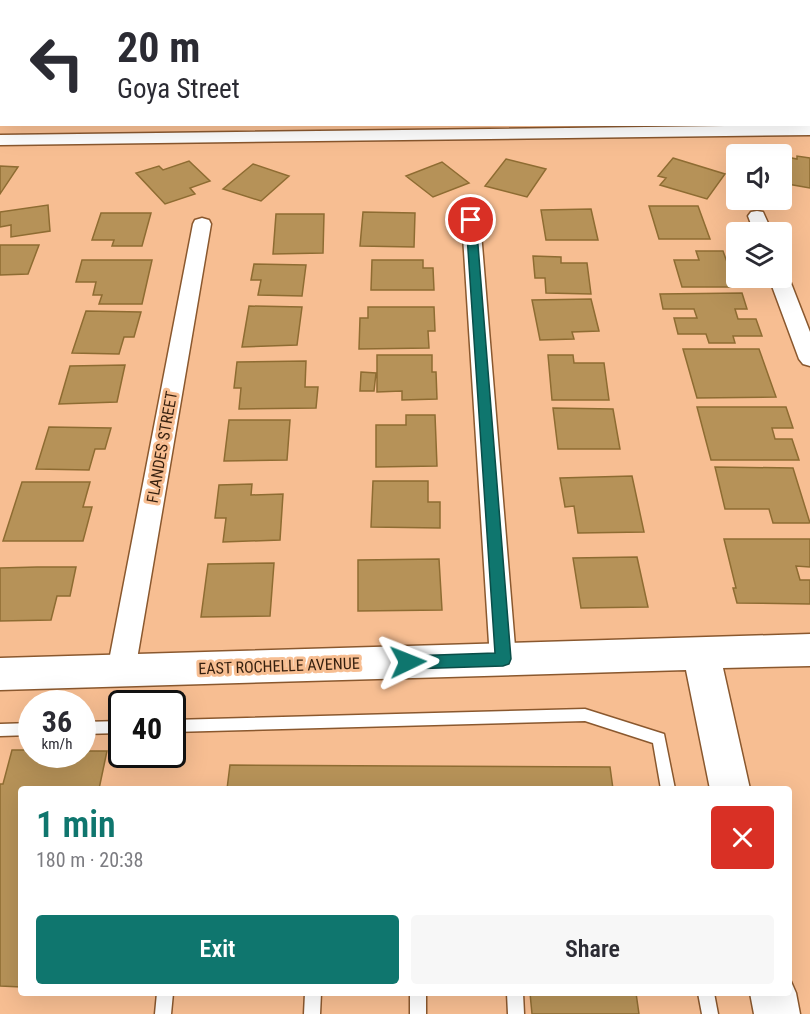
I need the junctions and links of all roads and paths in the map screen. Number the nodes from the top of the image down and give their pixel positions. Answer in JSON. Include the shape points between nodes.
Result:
{"nodes":[{"id":1,"x":444,"y":129,"type":"edge"},
{"id":2,"x":810,"y":130,"type":"edge"},
{"id":3,"x":176,"y":131,"type":"edge"},
{"id":4,"x":0,"y":140,"type":"edge"},
{"id":5,"x":471,"y":220,"type":"dead end"},
{"id":6,"x":202,"y":224,"type":"dead end"},
{"id":7,"x":783,"y":288,"type":"edge"},
{"id":8,"x":810,"y":359,"type":"edge"},
{"id":9,"x":810,"y":650,"type":"edge"},
{"id":10,"x":701,"y":654,"type":"junction"},
{"id":11,"x":503,"y":659,"type":"junction"},
{"id":12,"x":121,"y":671,"type":"junction"},
{"id":13,"x":0,"y":674,"type":"edge"},
{"id":14,"x":186,"y":726,"type":"edge"},
{"id":15,"x":18,"y":729,"type":"edge"},
{"id":16,"x":0,"y":730,"type":"edge"},
{"id":17,"x":667,"y":786,"type":"edge"},
{"id":18,"x":729,"y":786,"type":"edge"},
{"id":19,"x":165,"y":996,"type":"edge"},
{"id":20,"x":313,"y":996,"type":"edge"},
{"id":21,"x":418,"y":996,"type":"edge"},
{"id":22,"x":515,"y":996,"type":"edge"},
{"id":23,"x":707,"y":996,"type":"edge"},
{"id":24,"x":774,"y":996,"type":"edge"},
{"id":25,"x":163,"y":1014,"type":"edge"},
{"id":26,"x":312,"y":1014,"type":"edge"},
{"id":27,"x":418,"y":1014,"type":"edge"},
{"id":28,"x":516,"y":1014,"type":"edge"},
{"id":29,"x":710,"y":1014,"type":"edge"},
{"id":30,"x":777,"y":1014,"type":"edge"}],
"edges":[{"from":1,"to":2,"type":"street"},
{"from":1,"to":3,"type":"street"},
{"from":3,"to":4,"type":"street"},
{"from":5,"to":11,"type":"street"},
{"from":6,"to":12,"type":"street","name":"FLANDES STREET"},
{"from":7,"to":8,"type":"street"},
{"from":9,"to":10,"type":"street","name":"EAST ROCHELLE AVENUE"},
{"from":10,"to":11,"type":"street","name":"EAST ROCHELLE AVENUE"},
{"from":10,"to":18,"type":"street"},
{"from":11,"to":12,"type":"street","name":"EAST ROCHELLE AVENUE"},
{"from":12,"to":13,"type":"street","name":"EAST ROCHELLE AVENUE"},
{"from":14,"to":17,"type":"lane","via":[[585,716],[659,739]]},
{"from":15,"to":16,"type":"lane"},
{"from":19,"to":25,"type":"lane"},
{"from":20,"to":26,"type":"lane"},
{"from":21,"to":27,"type":"lane"},
{"from":22,"to":28,"type":"lane"},
{"from":23,"to":29,"type":"lane"},
{"from":24,"to":30,"type":"street"}]}
